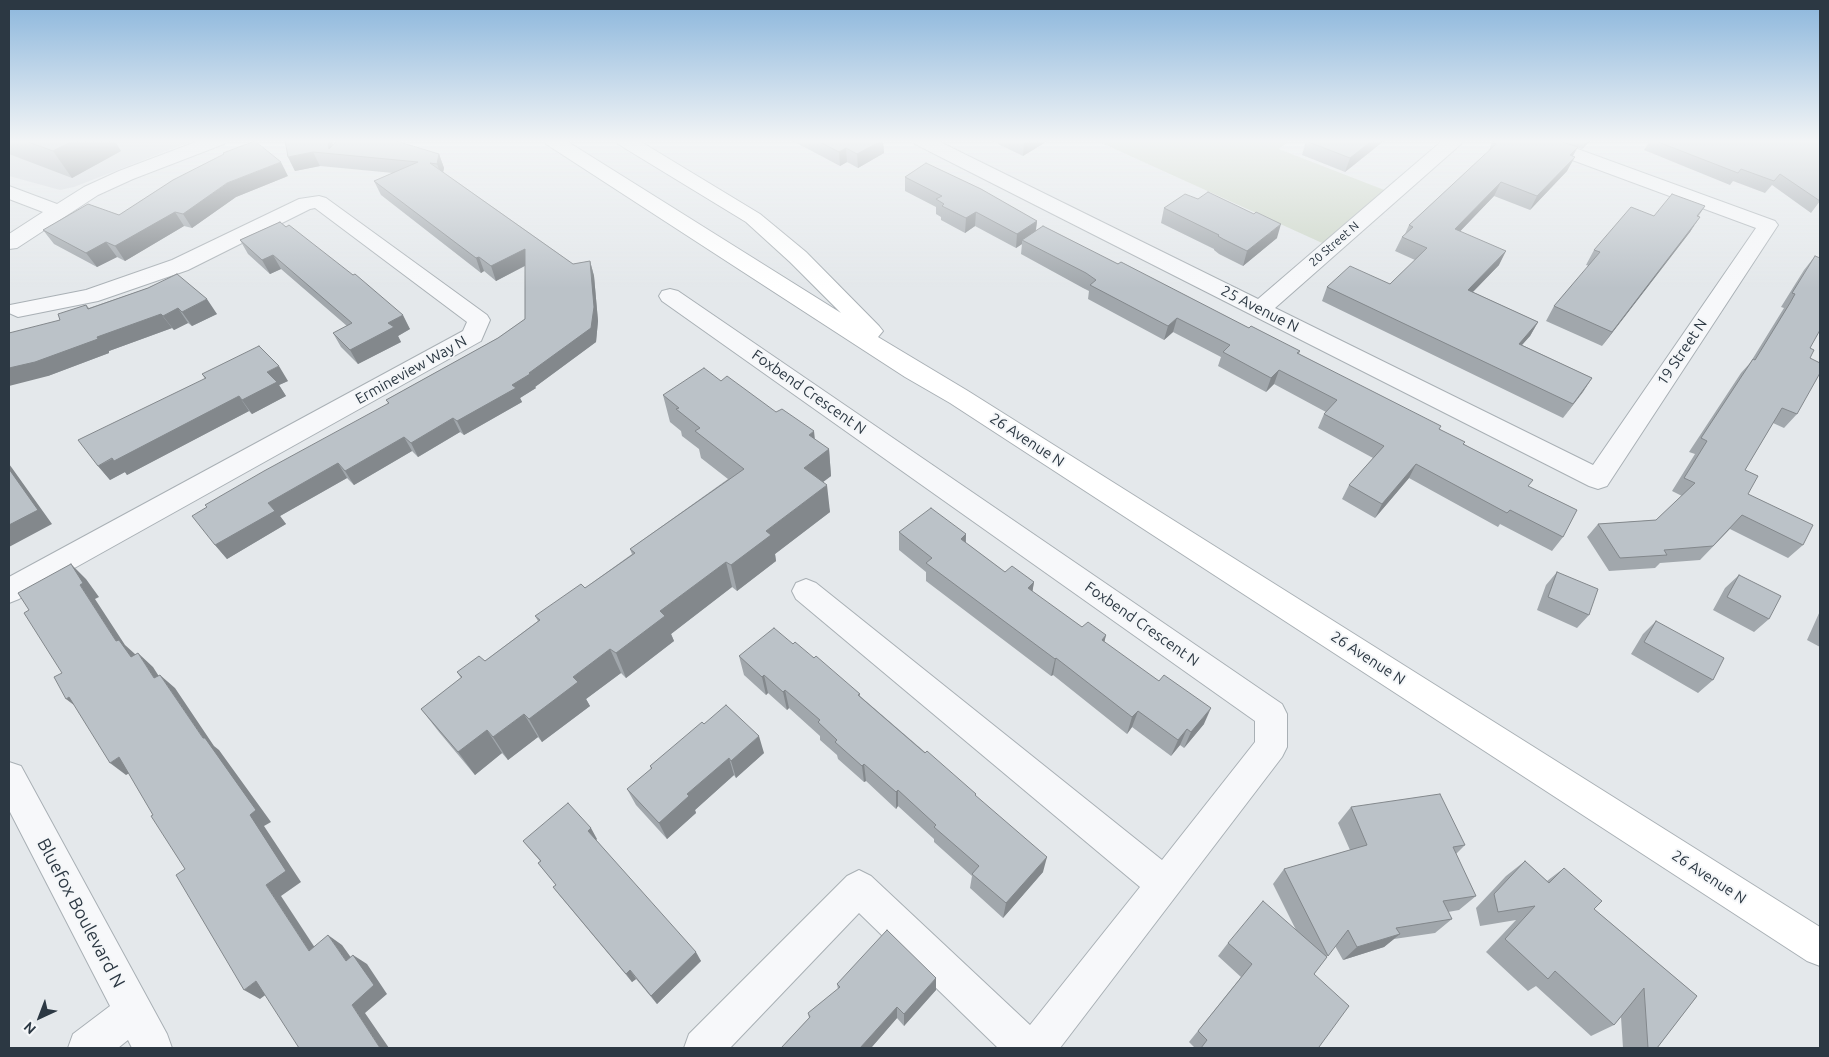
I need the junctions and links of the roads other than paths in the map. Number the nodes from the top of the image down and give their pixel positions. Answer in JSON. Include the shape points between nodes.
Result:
{"nodes":[{"id":1,"x":97,"y":189,"type":"edge"},
{"id":2,"x":630,"y":189,"type":"edge"},
{"id":3,"x":707,"y":189,"type":"edge"},
{"id":4,"x":1021,"y":189,"type":"edge"},
{"id":5,"x":1397,"y":189,"type":"edge"},
{"id":6,"x":1671,"y":189,"type":"edge"},
{"id":7,"x":9,"y":192,"type":"edge"},
{"id":8,"x":58,"y":211,"type":"junction"},
{"id":9,"x":9,"y":243,"type":"edge"},
{"id":10,"x":670,"y":296,"type":"dead end"},
{"id":11,"x":1260,"y":309,"type":"junction"},
{"id":12,"x":18,"y":310,"type":"dead end"},
{"id":13,"x":914,"y":372,"type":"junction"},
{"id":14,"x":1598,"y":479,"type":"joint"},
{"id":15,"x":9,"y":591,"type":"edge"},
{"id":16,"x":806,"y":591,"type":"dead end"},
{"id":17,"x":9,"y":777,"type":"edge"},
{"id":18,"x":1164,"y":884,"type":"junction"},
{"id":19,"x":1820,"y":948,"type":"edge"},
{"id":20,"x":134,"y":1012,"type":"junction"},
{"id":21,"x":87,"y":1048,"type":"edge"},
{"id":22,"x":154,"y":1048,"type":"edge"},
{"id":23,"x":703,"y":1048,"type":"edge"},
{"id":24,"x":1026,"y":1048,"type":"edge"},
{"id":25,"x":1036,"y":1048,"type":"edge"}],
"edges":[{"from":1,"to":8,"type":"street"},
{"from":2,"to":13,"type":"main road","name":"26 Avenue N"},
{"from":3,"to":13,"type":"main road","name":"26 Avenue N","via":[[753,218],[798,257]]},
{"from":4,"to":11,"type":"street","name":"25 Avenue N"},
{"from":5,"to":11,"type":"street","name":"20 Street N"},
{"from":6,"to":14,"type":"street","name":"19 Street N","via":[[1768,225]]},
{"from":7,"to":8,"type":"street"},
{"from":8,"to":9,"type":"street"},
{"from":10,"to":18,"type":"street","name":"Foxbend Crescent N","via":[[1271,714],[1271,747]]},
{"from":11,"to":14,"type":"street","name":"25 Avenue N"},
{"from":12,"to":15,"type":"street","name":"Ermineview Way N","via":[[90,296],[180,265],[306,203],[319,202],[479,320],[473,336]]},
{"from":13,"to":19,"type":"main road","name":"26 Avenue N","via":[[976,407]]},
{"from":16,"to":18,"type":"street"},
{"from":17,"to":20,"type":"street","name":"Bluefox Boulevard N"},
{"from":18,"to":25,"type":"street","name":"Foxbend Crescent N"},
{"from":20,"to":21,"type":"street"},
{"from":20,"to":22,"type":"street","name":"Bluefox Boulevard N"},
{"from":23,"to":24,"type":"street","via":[[859,888]]}]}
